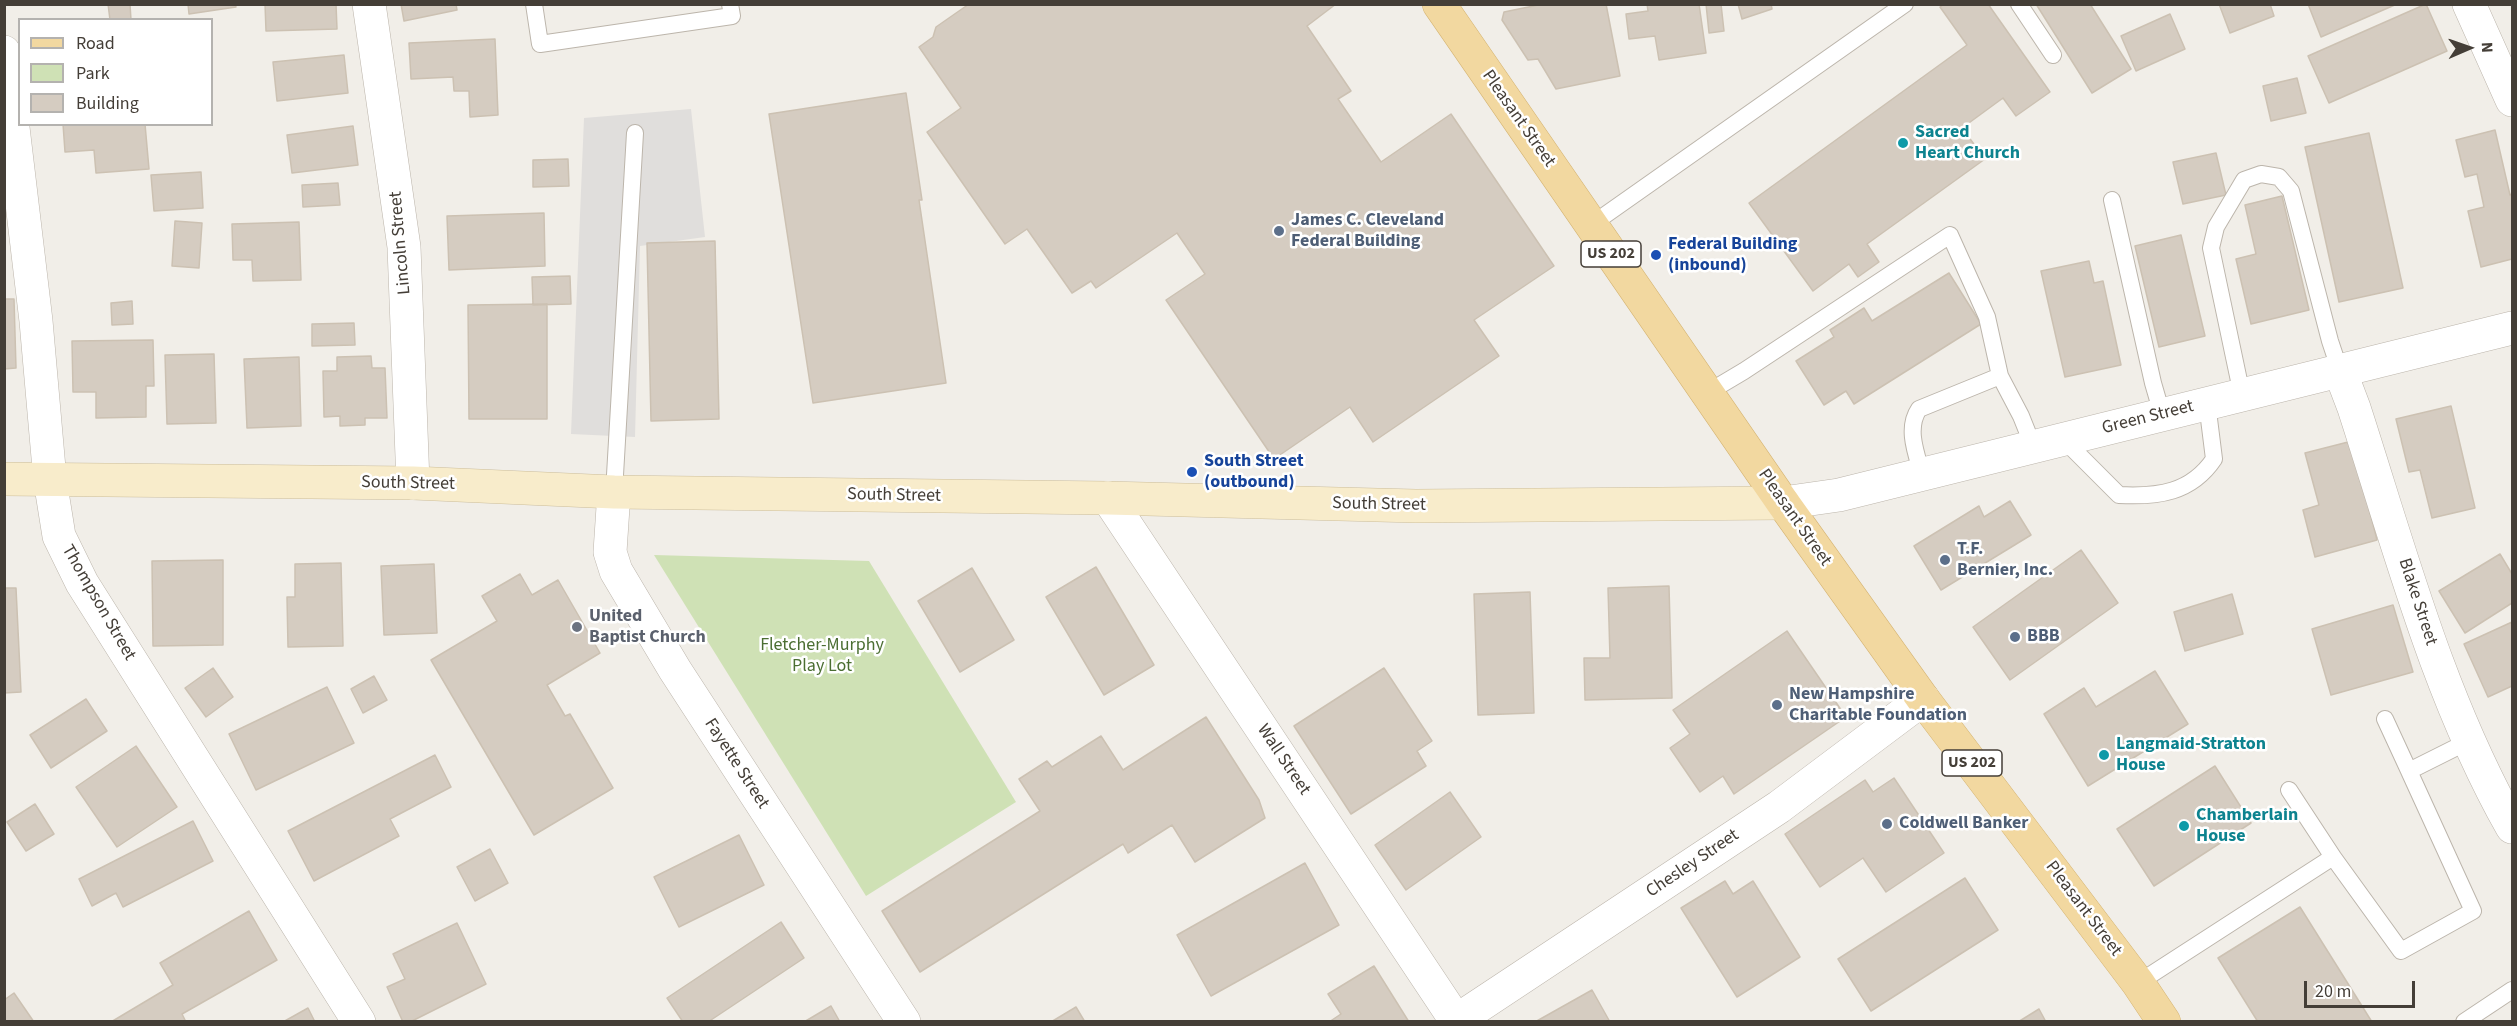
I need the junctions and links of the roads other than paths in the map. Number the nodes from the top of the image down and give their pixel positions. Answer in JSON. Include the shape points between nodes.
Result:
{"nodes":[{"id":1,"x":369,"y":4,"type":"edge"},
{"id":2,"x":534,"y":4,"type":"edge"},
{"id":3,"x":730,"y":4,"type":"edge"},
{"id":4,"x":1905,"y":4,"type":"edge"},
{"id":5,"x":2019,"y":4,"type":"edge"},
{"id":6,"x":2469,"y":4,"type":"edge"},
{"id":7,"x":1448,"y":6,"type":"edge"},
{"id":8,"x":4,"y":52,"type":"edge"},
{"id":9,"x":2053,"y":56,"type":"dead end"},
{"id":10,"x":2512,"y":100,"type":"edge"},
{"id":11,"x":635,"y":133,"type":"dead end"},
{"id":12,"x":2112,"y":200,"type":"dead end"},
{"id":13,"x":1591,"y":225,"type":"junction"},
{"id":14,"x":2512,"y":328,"type":"edge"},
{"id":15,"x":2340,"y":371,"type":"junction"},
{"id":16,"x":2000,"y":376,"type":"junction"},
{"id":17,"x":1707,"y":393,"type":"junction"},
{"id":18,"x":2242,"y":395,"type":"junction"},
{"id":19,"x":2207,"y":403,"type":"junction"},
{"id":20,"x":2162,"y":414,"type":"junction"},
{"id":21,"x":2048,"y":443,"type":"junction"},
{"id":22,"x":1922,"y":474,"type":"junction"},
{"id":23,"x":4,"y":479,"type":"edge"},
{"id":24,"x":50,"y":480,"type":"junction"},
{"id":25,"x":414,"y":483,"type":"junction"},
{"id":26,"x":614,"y":492,"type":"junction"},
{"id":27,"x":1108,"y":498,"type":"junction"},
{"id":28,"x":1783,"y":503,"type":"junction"},
{"id":29,"x":1923,"y":699,"type":"junction"},
{"id":30,"x":2385,"y":719,"type":"dead end"},
{"id":31,"x":2469,"y":741,"type":"junction"},
{"id":32,"x":2409,"y":771,"type":"junction"},
{"id":33,"x":2289,"y":790,"type":"dead end"},
{"id":34,"x":2512,"y":827,"type":"edge"},
{"id":35,"x":2333,"y":857,"type":"junction"},
{"id":36,"x":2138,"y":983,"type":"junction"},
{"id":37,"x":2512,"y":990,"type":"edge"},
{"id":38,"x":1456,"y":1021,"type":"edge"},
{"id":39,"x":359,"y":1022,"type":"edge"},
{"id":40,"x":904,"y":1022,"type":"edge"},
{"id":41,"x":2164,"y":1022,"type":"edge"},
{"id":42,"x":2464,"y":1022,"type":"edge"}],
"edges":[{"from":1,"to":25,"type":"street","name":"Lincoln Street","via":[[404,247]]},
{"from":2,"to":3,"type":"lane","via":[[540,44],[732,16]]},
{"from":4,"to":13,"type":"lane"},
{"from":5,"to":9,"type":"lane"},
{"from":6,"to":10,"type":"street"},
{"from":7,"to":13,"type":"main road","name":"Pleasant Street","number":"US 202"},
{"from":8,"to":24,"type":"street","name":"Thompson Street","via":[[36,321]]},
{"from":11,"to":26,"type":"lane"},
{"from":12,"to":20,"type":"lane"},
{"from":13,"to":17,"type":"main road","name":"Pleasant Street","number":"US 202"},
{"from":14,"to":15,"type":"street","name":"Green Street"},
{"from":15,"to":18,"type":"street","name":"Green Street"},
{"from":15,"to":18,"type":"lane","via":[[2291,191],[2279,177],[2261,174],[2244,180],[2216,227],[2211,248]]},
{"from":15,"to":31,"type":"street","name":"Blake Street","via":[[2436,665]]},
{"from":16,"to":17,"type":"lane","via":[[1987,317],[1950,235]]},
{"from":16,"to":21,"type":"lane","via":[[2021,416]]},
{"from":16,"to":22,"type":"lane","via":[[1919,409],[1914,416],[1913,442]]},
{"from":17,"to":28,"type":"main road","name":"Pleasant Street","number":"US 202"},
{"from":18,"to":19,"type":"street","name":"Green Street"},
{"from":19,"to":20,"type":"street","name":"Green Street"},
{"from":19,"to":21,"type":"lane","via":[[2214,459],[2204,474],[2177,489],[2149,497],[2119,495]]},
{"from":20,"to":21,"type":"street","name":"Green Street"},
{"from":21,"to":22,"type":"street","name":"Green Street"},
{"from":22,"to":28,"type":"street","name":"Green Street","via":[[1839,495]]},
{"from":23,"to":24,"type":"main road","name":"South Street"},
{"from":24,"to":25,"type":"main road","name":"South Street"},
{"from":24,"to":39,"type":"street","name":"Thompson Street","via":[[58,536],[82,583]]},
{"from":25,"to":26,"type":"main road","name":"South Street"},
{"from":26,"to":27,"type":"main road","name":"South Street"},
{"from":26,"to":40,"type":"street","name":"Fayette Street","via":[[610,552],[616,571],[675,670]]},
{"from":27,"to":28,"type":"main road","name":"South Street","via":[[1416,506]]},
{"from":27,"to":38,"type":"street","name":"Wall Street"},
{"from":28,"to":29,"type":"main road","name":"Pleasant Street","number":"US 202"},
{"from":29,"to":36,"type":"main road","name":"Pleasant Street","number":"US 202"},
{"from":29,"to":38,"type":"street","name":"Chesley Street","via":[[1779,807]]},
{"from":30,"to":32,"type":"lane"},
{"from":31,"to":32,"type":"lane"},
{"from":31,"to":34,"type":"street","name":"Blake Street"},
{"from":32,"to":35,"type":"lane","via":[[2473,910],[2402,951]]},
{"from":33,"to":35,"type":"lane"},
{"from":35,"to":36,"type":"lane"},
{"from":36,"to":41,"type":"main road","name":"Pleasant Street","number":"US 202"},
{"from":37,"to":42,"type":"lane"}]}
